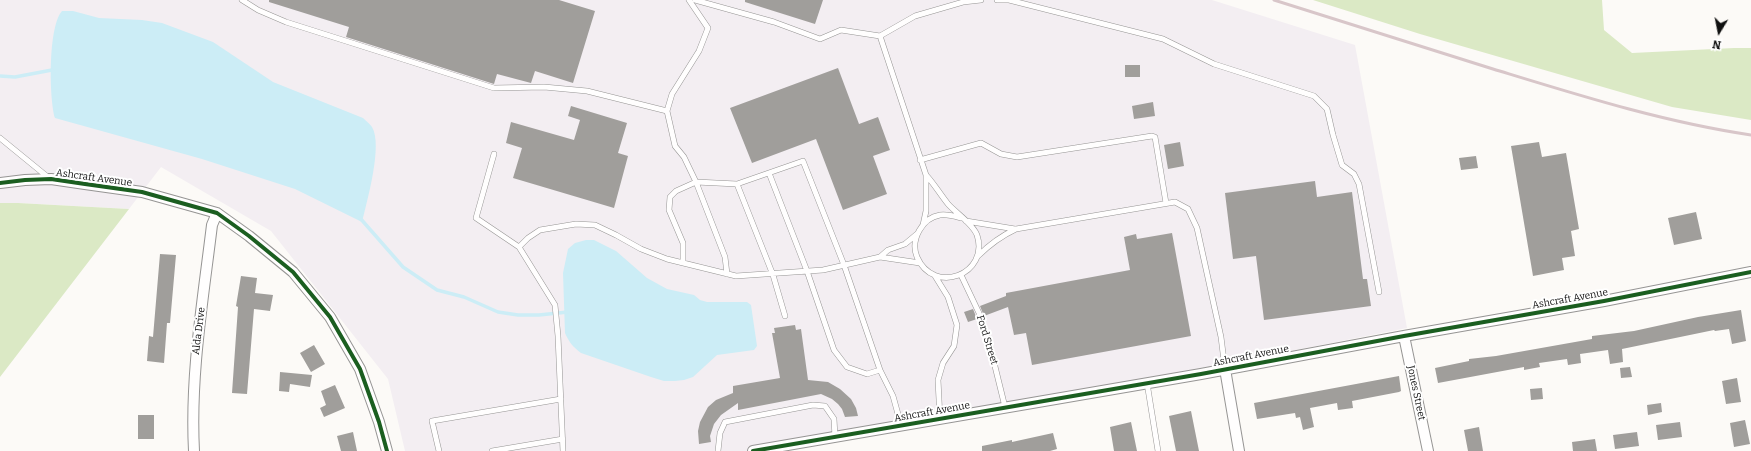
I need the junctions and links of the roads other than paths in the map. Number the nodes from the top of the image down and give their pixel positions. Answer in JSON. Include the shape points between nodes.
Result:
{"nodes":[{"id":1,"x":242,"y":0,"type":"edge"},
{"id":2,"x":689,"y":0,"type":"edge"},
{"id":3,"x":695,"y":0,"type":"edge"},
{"id":4,"x":982,"y":0,"type":"edge"},
{"id":5,"x":997,"y":0,"type":"edge"},
{"id":6,"x":880,"y":36,"type":"junction"},
{"id":7,"x":667,"y":111,"type":"junction"},
{"id":8,"x":0,"y":138,"type":"edge"},
{"id":9,"x":494,"y":154,"type":"dead end"},
{"id":10,"x":920,"y":160,"type":"junction"},
{"id":11,"x":770,"y":173,"type":"junction"},
{"id":12,"x":926,"y":175,"type":"junction"},
{"id":13,"x":52,"y":180,"type":"junction"},
{"id":14,"x":696,"y":182,"type":"junction"},
{"id":15,"x":0,"y":183,"type":"edge"},
{"id":16,"x":737,"y":184,"type":"junction"},
{"id":17,"x":1166,"y":203,"type":"junction"},
{"id":18,"x":217,"y":213,"type":"junction"},
{"id":19,"x":961,"y":218,"type":"junction"},
{"id":20,"x":966,"y":222,"type":"junction"},
{"id":21,"x":923,"y":226,"type":"junction"},
{"id":22,"x":1016,"y":230,"type":"junction"},
{"id":23,"x":917,"y":234,"type":"junction"},
{"id":24,"x":519,"y":247,"type":"junction"},
{"id":25,"x":978,"y":256,"type":"junction"},
{"id":26,"x":880,"y":257,"type":"junction"},
{"id":27,"x":683,"y":263,"type":"junction"},
{"id":28,"x":920,"y":263,"type":"junction"},
{"id":29,"x":844,"y":265,"type":"junction"},
{"id":30,"x":807,"y":271,"type":"junction"},
{"id":31,"x":1751,"y":272,"type":"edge"},
{"id":32,"x":727,"y":274,"type":"junction"},
{"id":33,"x":773,"y":275,"type":"junction"},
{"id":34,"x":961,"y":275,"type":"junction"},
{"id":35,"x":935,"y":276,"type":"junction"},
{"id":36,"x":1379,"y":292,"type":"dead end"},
{"id":37,"x":785,"y":316,"type":"dead end"},
{"id":38,"x":1404,"y":336,"type":"junction"},
{"id":39,"x":1225,"y":369,"type":"junction"},
{"id":40,"x":880,"y":370,"type":"junction"},
{"id":41,"x":1147,"y":383,"type":"junction"},
{"id":42,"x":561,"y":399,"type":"junction"},
{"id":43,"x":1006,"y":407,"type":"junction"},
{"id":44,"x":940,"y":419,"type":"junction"},
{"id":45,"x":901,"y":425,"type":"junction"},
{"id":46,"x":836,"y":437,"type":"junction"},
{"id":47,"x":562,"y":439,"type":"junction"},
{"id":48,"x":758,"y":450,"type":"edge"},
{"id":49,"x":194,"y":451,"type":"edge"},
{"id":50,"x":387,"y":451,"type":"edge"},
{"id":51,"x":439,"y":451,"type":"edge"},
{"id":52,"x":492,"y":451,"type":"edge"},
{"id":53,"x":563,"y":451,"type":"edge"},
{"id":54,"x":718,"y":451,"type":"edge"},
{"id":55,"x":1158,"y":451,"type":"edge"},
{"id":56,"x":1239,"y":451,"type":"edge"},
{"id":57,"x":1428,"y":451,"type":"edge"}],
"edges":[{"from":1,"to":7,"type":"lane","via":[[258,10],[293,24],[494,88],[544,87],[587,91]]},
{"from":2,"to":7,"type":"lane","via":[[708,28],[699,51],[672,94]]},
{"from":3,"to":6,"type":"lane","via":[[774,22],[820,39],[841,30]]},
{"from":4,"to":6,"type":"lane","via":[[963,2],[915,16]]},
{"from":5,"to":36,"type":"lane","via":[[1008,0],[1163,39],[1214,64],[1314,96],[1327,110],[1342,165],[1354,174],[1359,184]]},
{"from":6,"to":10,"type":"lane"},
{"from":7,"to":14,"type":"lane","via":[[675,146],[684,157]]},
{"from":8,"to":13,"type":"lane"},
{"from":9,"to":24,"type":"lane","via":[[476,218]]},
{"from":10,"to":12,"type":"lane"},
{"from":10,"to":17,"type":"lane","via":[[981,143],[1001,154],[1017,157],[1152,136],[1155,137]]},
{"from":11,"to":16,"type":"lane"},
{"from":11,"to":29,"type":"lane","via":[[803,161]]},
{"from":11,"to":30,"type":"lane"},
{"from":12,"to":19,"type":"lane"},
{"from":12,"to":21,"type":"lane","via":[[926,211]]},
{"from":13,"to":15,"type":"street","name":"Ashcraft Avenue"},
{"from":13,"to":18,"type":"street","name":"Ashcraft Avenue","via":[[142,192]]},
{"from":14,"to":16,"type":"lane"},
{"from":14,"to":27,"type":"lane","via":[[676,191],[668,203],[682,243]]},
{"from":14,"to":32,"type":"lane","via":[[724,257]]},
{"from":16,"to":33,"type":"lane"},
{"from":17,"to":22,"type":"lane"},
{"from":17,"to":39,"type":"lane","via":[[1175,202],[1188,209],[1197,228],[1221,337]]},
{"from":18,"to":49,"type":"street","name":"Alda Drive","via":[[212,225],[194,377]]},
{"from":18,"to":50,"type":"street","name":"Ashcraft Avenue","via":[[294,272],[330,317],[360,369]]},
{"from":19,"to":20,"type":"lane"},
{"from":19,"to":21,"type":"lane","via":[[939,215]]},
{"from":20,"to":22,"type":"lane"},
{"from":20,"to":25,"type":"lane","via":[[976,234],[979,244]]},
{"from":21,"to":23,"type":"lane"},
{"from":22,"to":25,"type":"lane","via":[[1000,237]]},
{"from":23,"to":26,"type":"lane","via":[[905,244],[888,250]]},
{"from":23,"to":28,"type":"lane","via":[[916,254]]},
{"from":24,"to":27,"type":"lane","via":[[540,230],[576,224],[595,225],[641,249]]},
{"from":24,"to":42,"type":"lane","via":[[555,305]]},
{"from":25,"to":34,"type":"lane","via":[[973,265]]},
{"from":26,"to":28,"type":"lane"},
{"from":26,"to":29,"type":"lane"},
{"from":27,"to":32,"type":"lane"},
{"from":28,"to":35,"type":"lane","via":[[926,271]]},
{"from":29,"to":30,"type":"lane"},
{"from":29,"to":40,"type":"lane"},
{"from":30,"to":33,"type":"lane"},
{"from":30,"to":40,"type":"lane","via":[[834,350],[847,367],[867,374]]},
{"from":31,"to":38,"type":"street","name":"Ashcraft Avenue"},
{"from":32,"to":33,"type":"lane"},
{"from":33,"to":37,"type":"lane"},
{"from":34,"to":35,"type":"lane","via":[[945,278]]},
{"from":34,"to":43,"type":"lane","name":"Ford Street","via":[[989,342]]},
{"from":35,"to":44,"type":"lane","via":[[948,296],[957,325],[954,346],[943,363],[938,380]]},
{"from":38,"to":39,"type":"street","name":"Ashcraft Avenue"},
{"from":38,"to":57,"type":"street","name":"Jones Street"},
{"from":39,"to":41,"type":"street","name":"Ashcraft Avenue"},
{"from":39,"to":56,"type":"street"},
{"from":40,"to":45,"type":"lane","via":[[893,396]]},
{"from":41,"to":43,"type":"street","name":"Ashcraft Avenue"},
{"from":41,"to":55,"type":"lane"},
{"from":42,"to":47,"type":"lane"},
{"from":42,"to":51,"type":"lane","via":[[432,421]]},
{"from":43,"to":44,"type":"street","name":"Ashcraft Avenue"},
{"from":44,"to":45,"type":"street","name":"Ashcraft Avenue"},
{"from":45,"to":46,"type":"street","name":"Ashcraft Avenue"},
{"from":46,"to":48,"type":"street","name":"Ashcraft Avenue"},
{"from":46,"to":54,"type":"lane","via":[[834,419],[825,406],[813,405],[725,422],[720,433]]},
{"from":47,"to":52,"type":"lane"},
{"from":47,"to":53,"type":"lane"}]}
